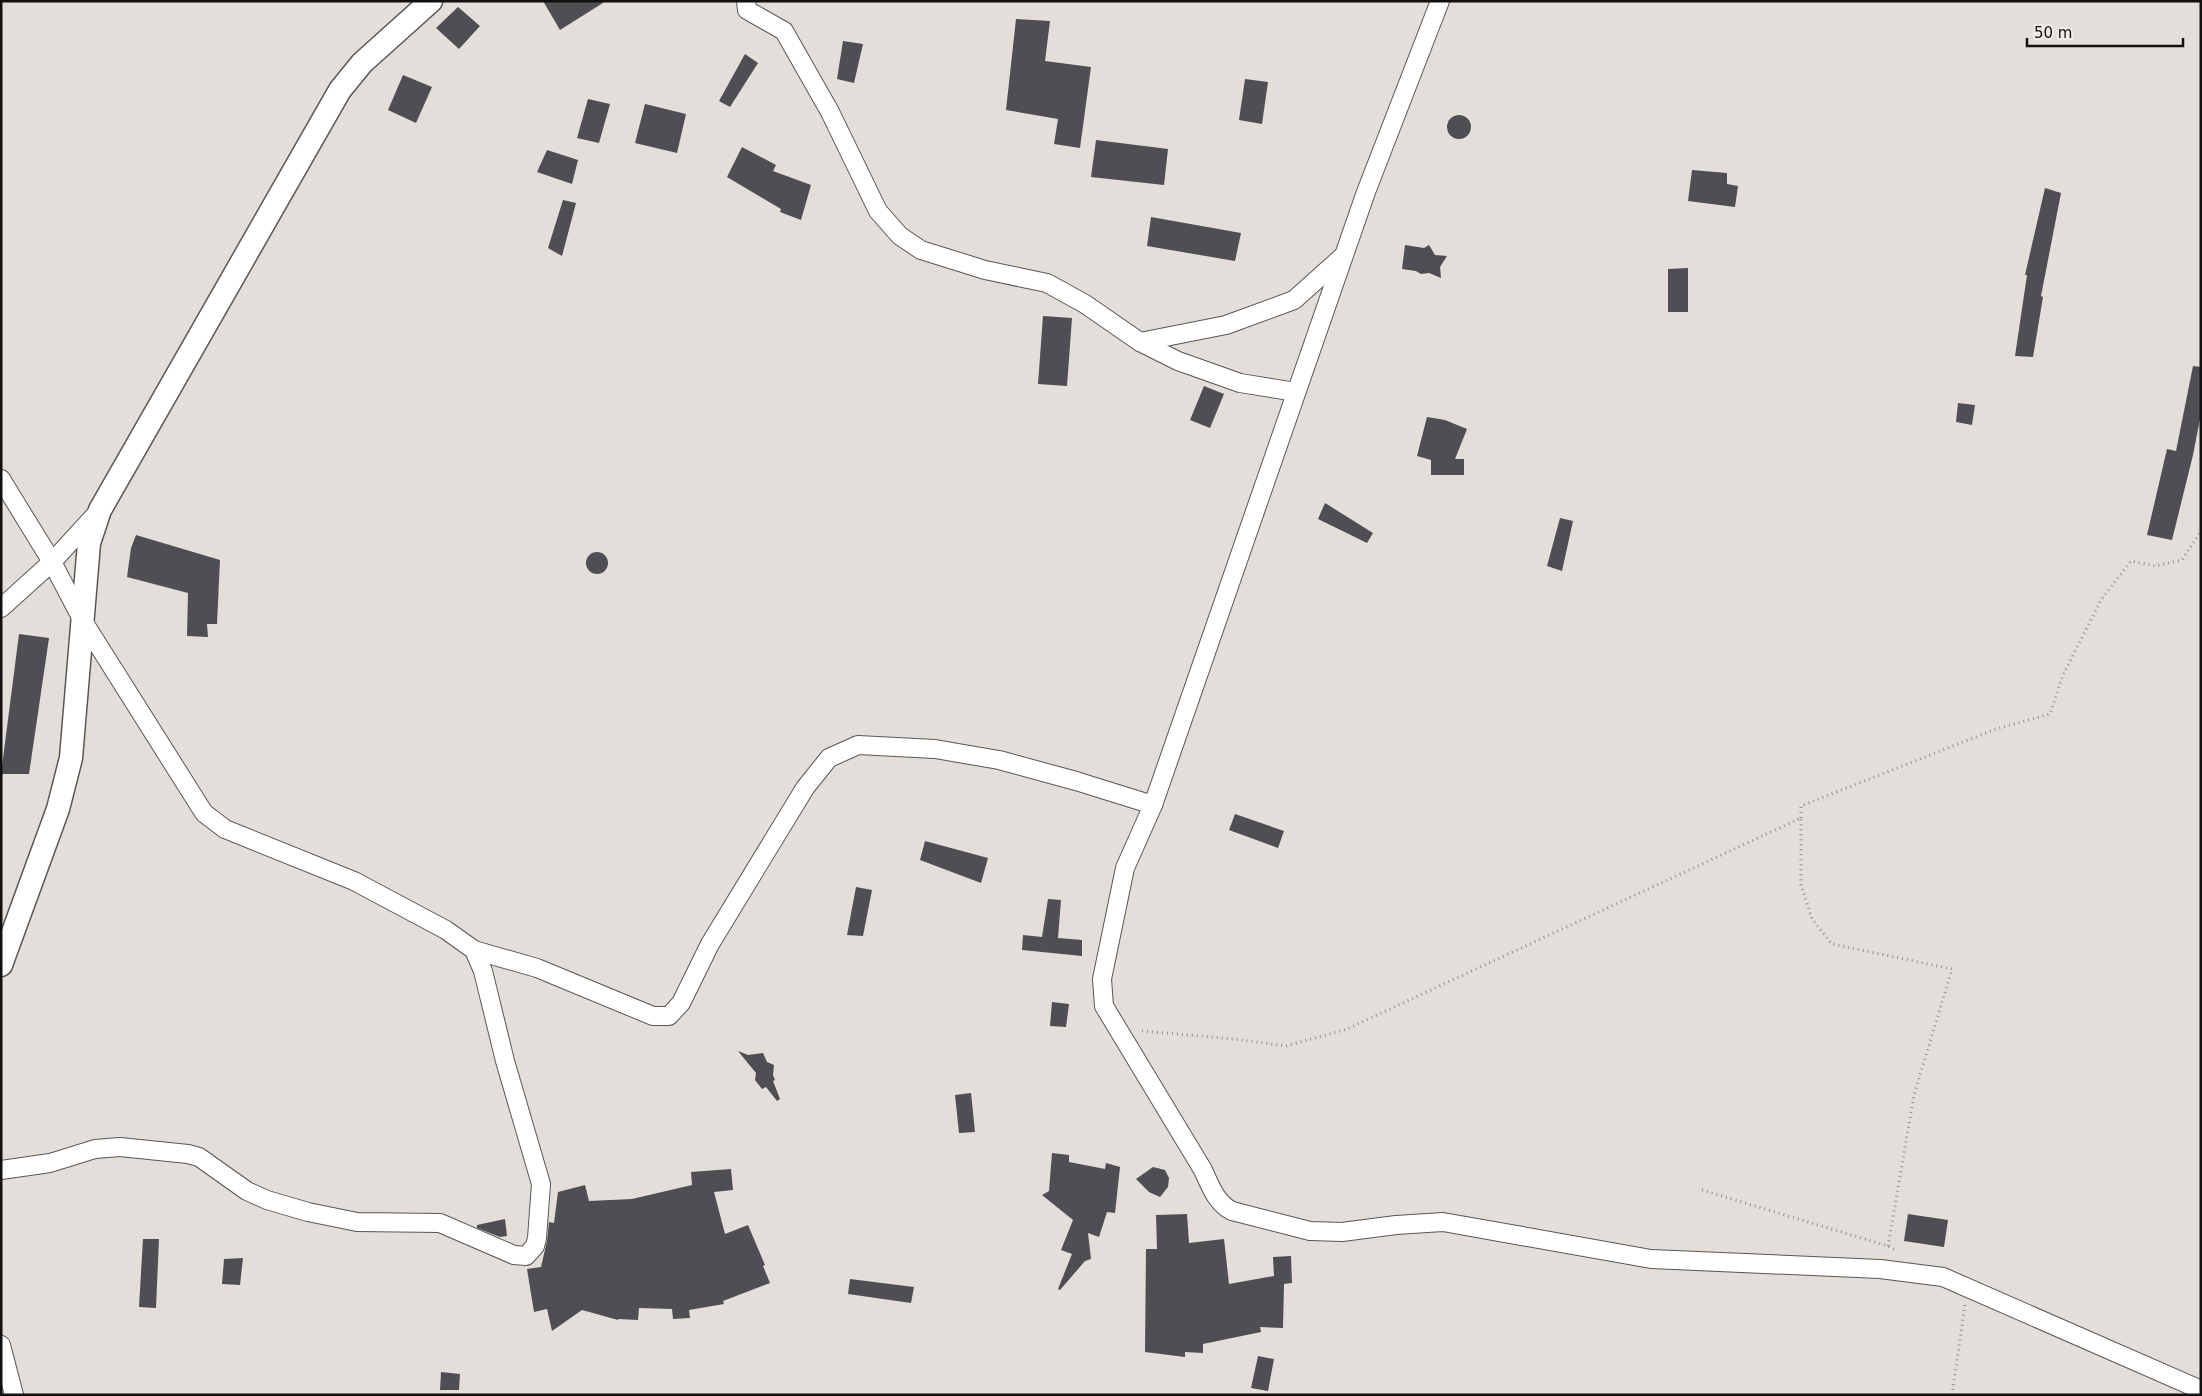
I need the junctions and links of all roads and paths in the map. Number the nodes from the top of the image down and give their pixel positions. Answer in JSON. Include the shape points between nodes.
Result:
{"nodes":[{"id":1,"x":431,"y":1,"type":"edge"},
{"id":2,"x":746,"y":1,"type":"edge"},
{"id":3,"x":1440,"y":1,"type":"edge"},
{"id":4,"x":1343,"y":256,"type":"junction"},
{"id":5,"x":1140,"y":342,"type":"junction"},
{"id":6,"x":1296,"y":392,"type":"junction"},
{"id":7,"x":1,"y":479,"type":"edge"},
{"id":8,"x":100,"y":510,"type":"junction"},
{"id":9,"x":2201,"y":530,"type":"edge"},
{"id":10,"x":52,"y":562,"type":"junction"},
{"id":11,"x":1,"y":608,"type":"edge"},
{"id":12,"x":83,"y":621,"type":"junction"},
{"id":13,"x":1152,"y":805,"type":"junction"},
{"id":14,"x":1801,"y":818,"type":"junction"},
{"id":15,"x":474,"y":950,"type":"junction"},
{"id":16,"x":1,"y":965,"type":"edge"},
{"id":17,"x":1118,"y":1029,"type":"junction"},
{"id":18,"x":1,"y":1170,"type":"edge"},
{"id":19,"x":1702,"y":1190,"type":"dead end"},
{"id":20,"x":1888,"y":1246,"type":"junction"},
{"id":21,"x":1904,"y":1255,"type":"dead end"},
{"id":22,"x":1967,"y":1287,"type":"junction"},
{"id":23,"x":1,"y":1345,"type":"edge"},
{"id":24,"x":2201,"y":1390,"type":"edge"},
{"id":25,"x":14,"y":1395,"type":"edge"},
{"id":26,"x":1952,"y":1395,"type":"edge"}],
"edges":[{"from":1,"to":8,"type":"street","via":[[362,63],[340,90]]},
{"from":2,"to":5,"type":"street","via":[[747,10],[784,31],[830,112],[878,211],[900,236],[921,250],[985,270],[1047,283],[1085,304]]},
{"from":3,"to":4,"type":"street"},
{"from":4,"to":5,"type":"street","via":[[1294,300],[1226,325]]},
{"from":4,"to":6,"type":"street"},
{"from":5,"to":6,"type":"street","via":[[1178,361],[1240,383]]},
{"from":6,"to":13,"type":"street"},
{"from":7,"to":10,"type":"street"},
{"from":8,"to":10,"type":"street"},
{"from":8,"to":12,"type":"street","via":[[90,543]]},
{"from":9,"to":14,"type":"path","via":[[2182,560],[2155,566],[2131,561],[2101,600],[2063,674],[2050,714],[1996,728],[1801,806]]},
{"from":10,"to":11,"type":"street"},
{"from":10,"to":12,"type":"street"},
{"from":12,"to":15,"type":"street","via":[[204,813],[225,829],[362,885],[446,930]]},
{"from":12,"to":16,"type":"street","via":[[71,758],[58,809]]},
{"from":13,"to":15,"type":"street","via":[[999,760],[935,749],[858,744],[829,758],[805,788],[710,944],[681,1003],[669,1016],[653,1016],[537,968]]},
{"from":13,"to":17,"type":"street","via":[[1124,868],[1102,979],[1104,1006]]},
{"from":14,"to":17,"type":"path","via":[[1347,1029],[1286,1046]]},
{"from":14,"to":20,"type":"path","via":[[1802,884],[1812,919],[1832,944],[1952,969],[1914,1095]]},
{"from":15,"to":18,"type":"street","via":[[484,971],[505,1061],[542,1184],[537,1238],[526,1256],[514,1255],[440,1223],[357,1222],[267,1200],[188,1154],[120,1147],[95,1149],[50,1163]]},
{"from":17,"to":22,"type":"street","via":[[1214,1193],[1223,1206],[1232,1211],[1310,1231],[1342,1232],[1443,1222],[1651,1260],[1880,1269],[1943,1277]]},
{"from":19,"to":20,"type":"path"},
{"from":20,"to":21,"type":"path"},
{"from":22,"to":24,"type":"street"},
{"from":22,"to":26,"type":"path"},
{"from":23,"to":25,"type":"street"}]}
